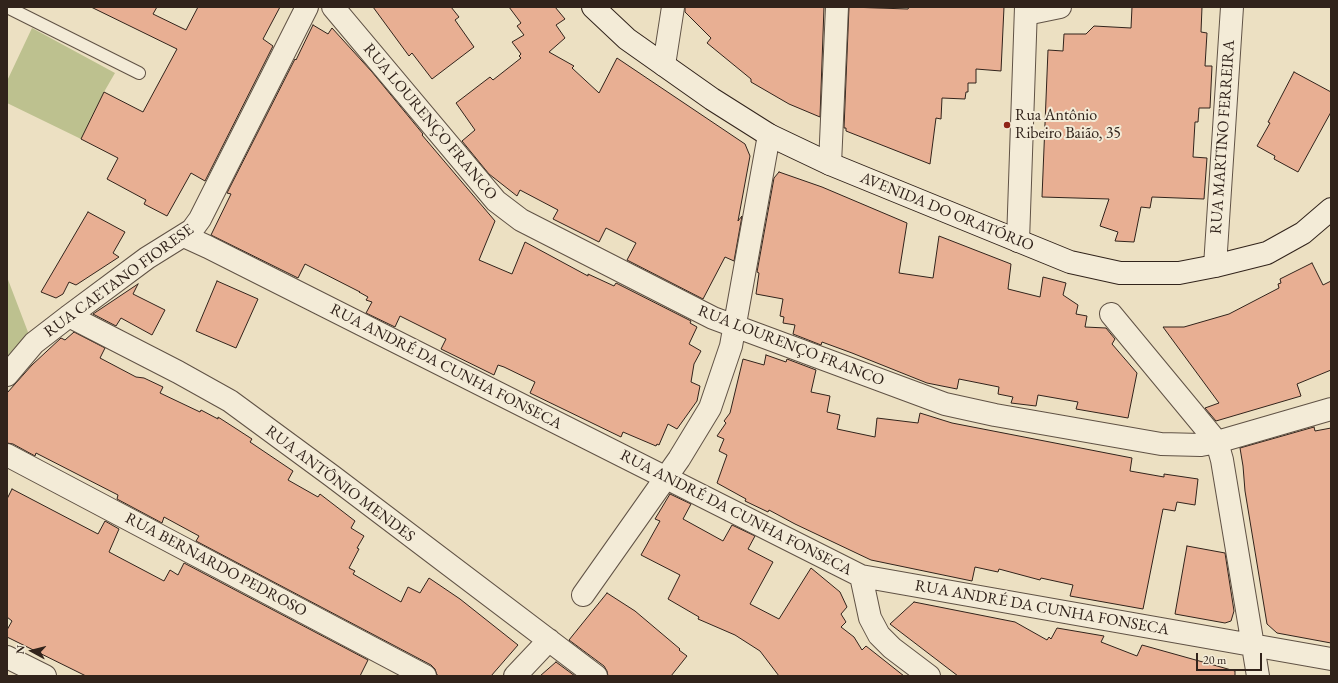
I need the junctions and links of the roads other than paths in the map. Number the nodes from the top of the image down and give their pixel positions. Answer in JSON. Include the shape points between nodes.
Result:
{"nodes":[{"id":1,"x":7,"y":7,"type":"edge"},
{"id":2,"x":307,"y":7,"type":"edge"},
{"id":3,"x":332,"y":7,"type":"edge"},
{"id":4,"x":593,"y":7,"type":"edge"},
{"id":5,"x":673,"y":7,"type":"edge"},
{"id":6,"x":837,"y":7,"type":"edge"},
{"id":7,"x":1060,"y":7,"type":"edge"},
{"id":8,"x":1232,"y":7,"type":"edge"},
{"id":9,"x":1026,"y":10,"type":"edge"},
{"id":10,"x":664,"y":65,"type":"junction"},
{"id":11,"x":138,"y":73,"type":"dead end"},
{"id":12,"x":769,"y":135,"type":"junction"},
{"id":13,"x":830,"y":164,"type":"junction"},
{"id":14,"x":1331,"y":209,"type":"edge"},
{"id":15,"x":184,"y":236,"type":"junction"},
{"id":16,"x":1018,"y":241,"type":"junction"},
{"id":17,"x":1215,"y":266,"type":"junction"},
{"id":18,"x":1111,"y":314,"type":"dead end"},
{"id":19,"x":69,"y":316,"type":"junction"},
{"id":20,"x":734,"y":326,"type":"junction"},
{"id":21,"x":7,"y":375,"type":"edge"},
{"id":22,"x":1331,"y":409,"type":"edge"},
{"id":23,"x":1217,"y":442,"type":"junction"},
{"id":24,"x":7,"y":455,"type":"edge"},
{"id":25,"x":665,"y":478,"type":"junction"},
{"id":26,"x":860,"y":576,"type":"junction"},
{"id":27,"x":583,"y":595,"type":"dead end"},
{"id":28,"x":549,"y":640,"type":"junction"},
{"id":29,"x":1252,"y":646,"type":"junction"},
{"id":30,"x":7,"y":657,"type":"edge"},
{"id":31,"x":1331,"y":659,"type":"edge"},
{"id":32,"x":45,"y":676,"type":"edge"},
{"id":33,"x":425,"y":676,"type":"edge"},
{"id":34,"x":515,"y":676,"type":"edge"},
{"id":35,"x":596,"y":676,"type":"edge"},
{"id":36,"x":929,"y":676,"type":"edge"},
{"id":37,"x":1258,"y":676,"type":"edge"}],
"edges":[{"from":1,"to":11,"type":"lane"},
{"from":2,"to":15,"type":"street","name":"RUA CAETANO FIORESE","via":[[200,219]]},
{"from":3,"to":20,"type":"street","name":"RUA LOURENÇO FRANCO","via":[[496,201],[521,220],[713,318]]},
{"from":4,"to":10,"type":"street","name":"AVENIDA DO ORATÓRIO","via":[[627,39]]},
{"from":5,"to":10,"type":"street"},
{"from":6,"to":13,"type":"street"},
{"from":7,"to":9,"type":"street"},
{"from":8,"to":17,"type":"street","name":"RUA MARTINO FERREIRA"},
{"from":9,"to":16,"type":"street"},
{"from":10,"to":12,"type":"street","name":"AVENIDA DO ORATÓRIO"},
{"from":12,"to":13,"type":"street","name":"AVENIDA DO ORATÓRIO"},
{"from":12,"to":20,"type":"street"},
{"from":13,"to":16,"type":"street","name":"AVENIDA DO ORATÓRIO"},
{"from":14,"to":17,"type":"street","name":"AVENIDA DO ORATÓRIO","via":[[1303,233],[1267,253]]},
{"from":15,"to":19,"type":"street","name":"RUA CAETANO FIORESE","via":[[147,258]]},
{"from":15,"to":25,"type":"street","name":"RUA ANDRÉ DA CUNHA FONSECA"},
{"from":16,"to":17,"type":"street","name":"AVENIDA DO ORATÓRIO","via":[[1070,262],[1120,273],[1179,273]]},
{"from":18,"to":23,"type":"street"},
{"from":19,"to":21,"type":"street","name":"RUA CAETANO FIORESE","via":[[34,343]]},
{"from":19,"to":28,"type":"street","name":"RUA ANTÔNIO MENDES","via":[[230,402]]},
{"from":20,"to":23,"type":"street","name":"RUA LOURENÇO FRANCO","via":[[945,404],[1161,444],[1201,445]]},
{"from":20,"to":25,"type":"street","via":[[731,346],[710,408]]},
{"from":22,"to":23,"type":"street","name":"RUA LOURENÇO FRANCO"},
{"from":23,"to":29,"type":"street"},
{"from":24,"to":33,"type":"street","name":"RUA BERNARDO PEDROSO"},
{"from":25,"to":26,"type":"street","name":"RUA ANDRÉ DA CUNHA FONSECA"},
{"from":25,"to":27,"type":"street"},
{"from":26,"to":29,"type":"street","name":"RUA ANDRÉ DA CUNHA FONSECA"},
{"from":26,"to":36,"type":"street","via":[[870,618],[879,635]]},
{"from":28,"to":34,"type":"street"},
{"from":28,"to":35,"type":"street","name":"RUA ANTÔNIO MENDES"},
{"from":29,"to":31,"type":"street","name":"RUA ANDRÉ DA CUNHA FONSECA"},
{"from":29,"to":37,"type":"street"},
{"from":30,"to":32,"type":"street"}]}
